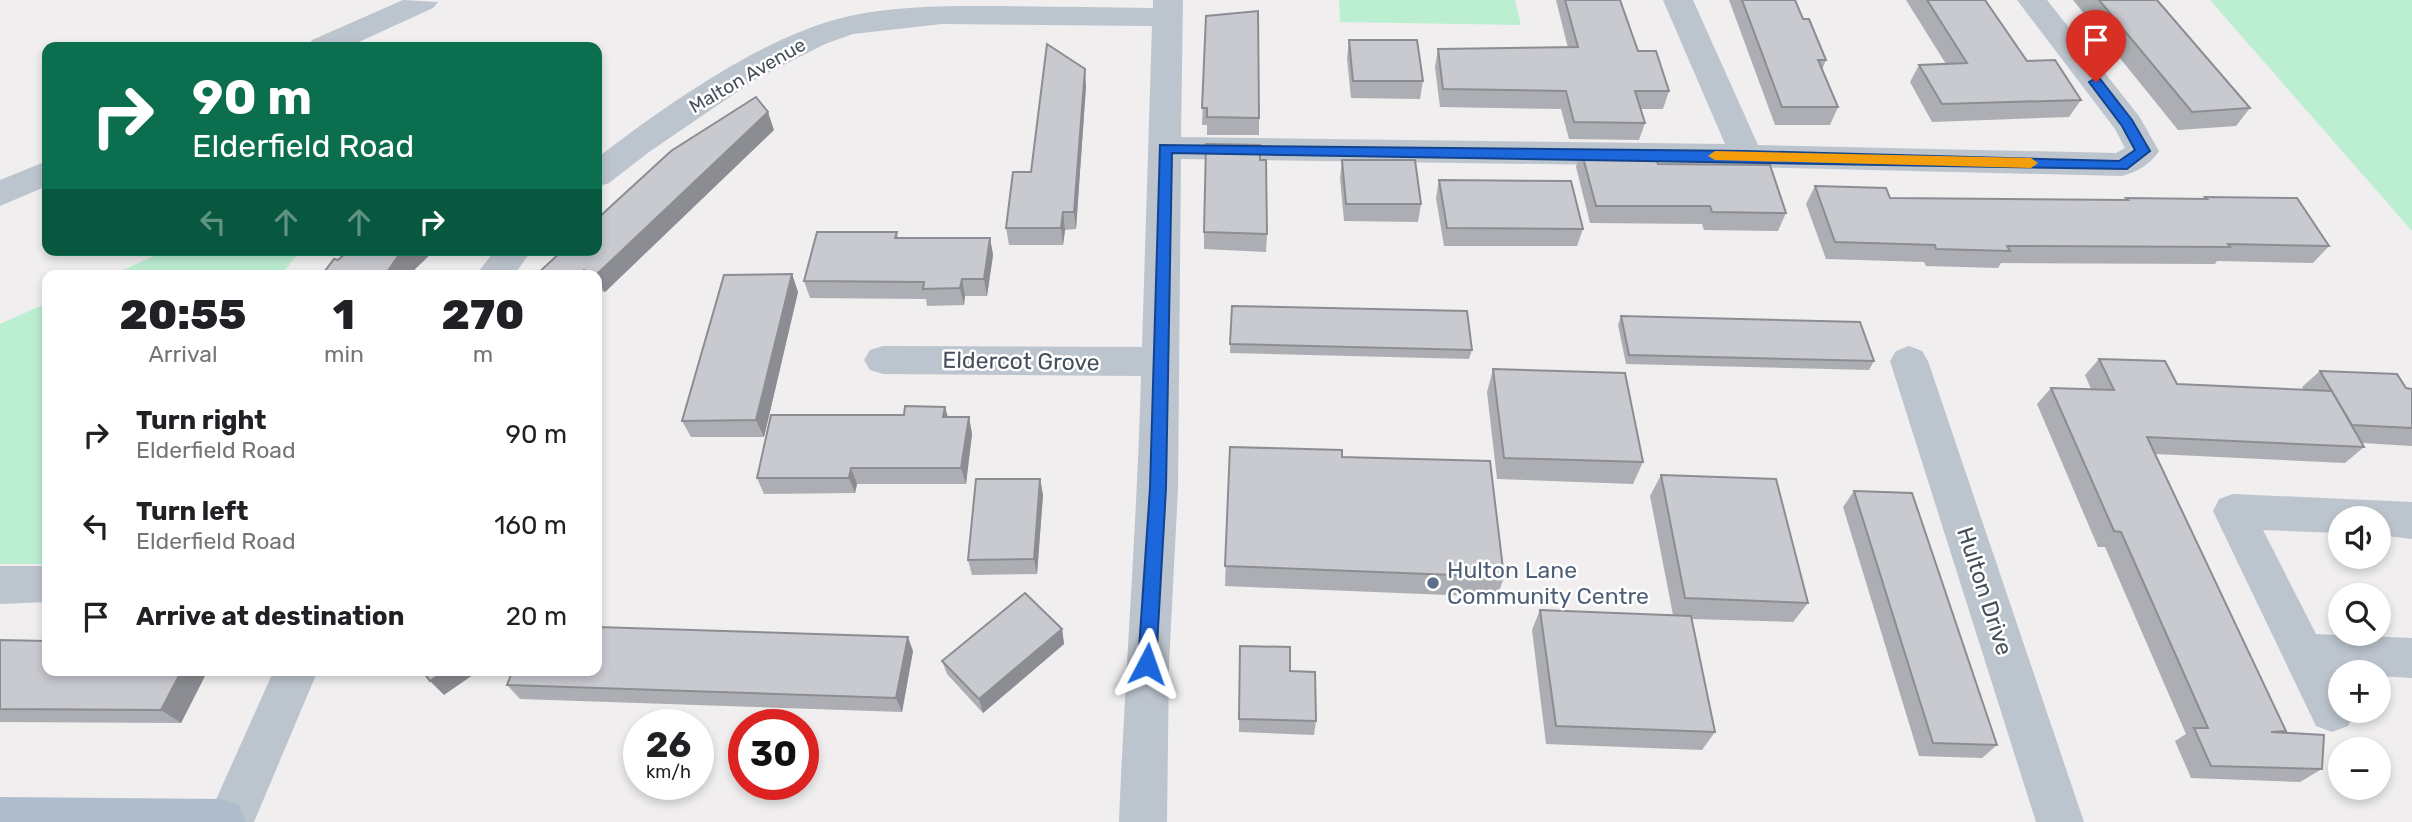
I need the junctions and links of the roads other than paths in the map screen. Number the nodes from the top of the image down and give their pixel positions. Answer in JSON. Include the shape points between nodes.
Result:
{"nodes":[{"id":1,"x":1678,"y":0,"type":"edge"},
{"id":2,"x":2032,"y":0,"type":"edge"},
{"id":3,"x":423,"y":2,"type":"dead end"},
{"id":4,"x":1168,"y":9,"type":"edge"},
{"id":5,"x":334,"y":42,"type":"edge"},
{"id":6,"x":1165,"y":148,"type":"junction"},
{"id":7,"x":1746,"y":156,"type":"junction"},
{"id":8,"x":602,"y":171,"type":"edge"},
{"id":9,"x":42,"y":174,"type":"edge"},
{"id":10,"x":0,"y":194,"type":"edge"},
{"id":11,"x":510,"y":256,"type":"edge"},
{"id":12,"x":498,"y":270,"type":"edge"},
{"id":13,"x":883,"y":360,"type":"dead end"},
{"id":14,"x":1909,"y":361,"type":"dead end"},
{"id":15,"x":1160,"y":362,"type":"junction"},
{"id":16,"x":2412,"y":522,"type":"edge"},
{"id":17,"x":42,"y":584,"type":"edge"},
{"id":18,"x":0,"y":585,"type":"edge"},
{"id":19,"x":2304,"y":653,"type":"junction"},
{"id":20,"x":2412,"y":658,"type":"edge"},
{"id":21,"x":293,"y":676,"type":"edge"},
{"id":22,"x":2328,"y":703,"type":"edge"},
{"id":23,"x":0,"y":820,"type":"edge"},
{"id":24,"x":222,"y":822,"type":"edge"},
{"id":25,"x":230,"y":822,"type":"edge"},
{"id":26,"x":1143,"y":822,"type":"edge"},
{"id":27,"x":2060,"y":822,"type":"edge"}],
"edges":[{"from":1,"to":7,"type":"street"},
{"from":2,"to":7,"type":"street","via":[[2128,124],[2143,151],[2122,165]]},
{"from":3,"to":5,"type":"street"},
{"from":4,"to":6,"type":"street"},
{"from":4,"to":8,"type":"street","name":"Malton Avenue","via":[[942,15],[847,26],[803,41],[745,72]]},
{"from":6,"to":7,"type":"street"},
{"from":6,"to":15,"type":"street"},
{"from":9,"to":10,"type":"street"},
{"from":11,"to":12,"type":"street"},
{"from":13,"to":15,"type":"street","name":"Eldercot Grove"},
{"from":14,"to":27,"type":"street","name":"Hulton Drive"},
{"from":15,"to":26,"type":"street"},
{"from":16,"to":19,"type":"street","via":[[2233,511]]},
{"from":17,"to":18,"type":"street"},
{"from":19,"to":20,"type":"street"},
{"from":19,"to":22,"type":"street"},
{"from":21,"to":25,"type":"street"},
{"from":23,"to":24,"type":"main road"}]}
